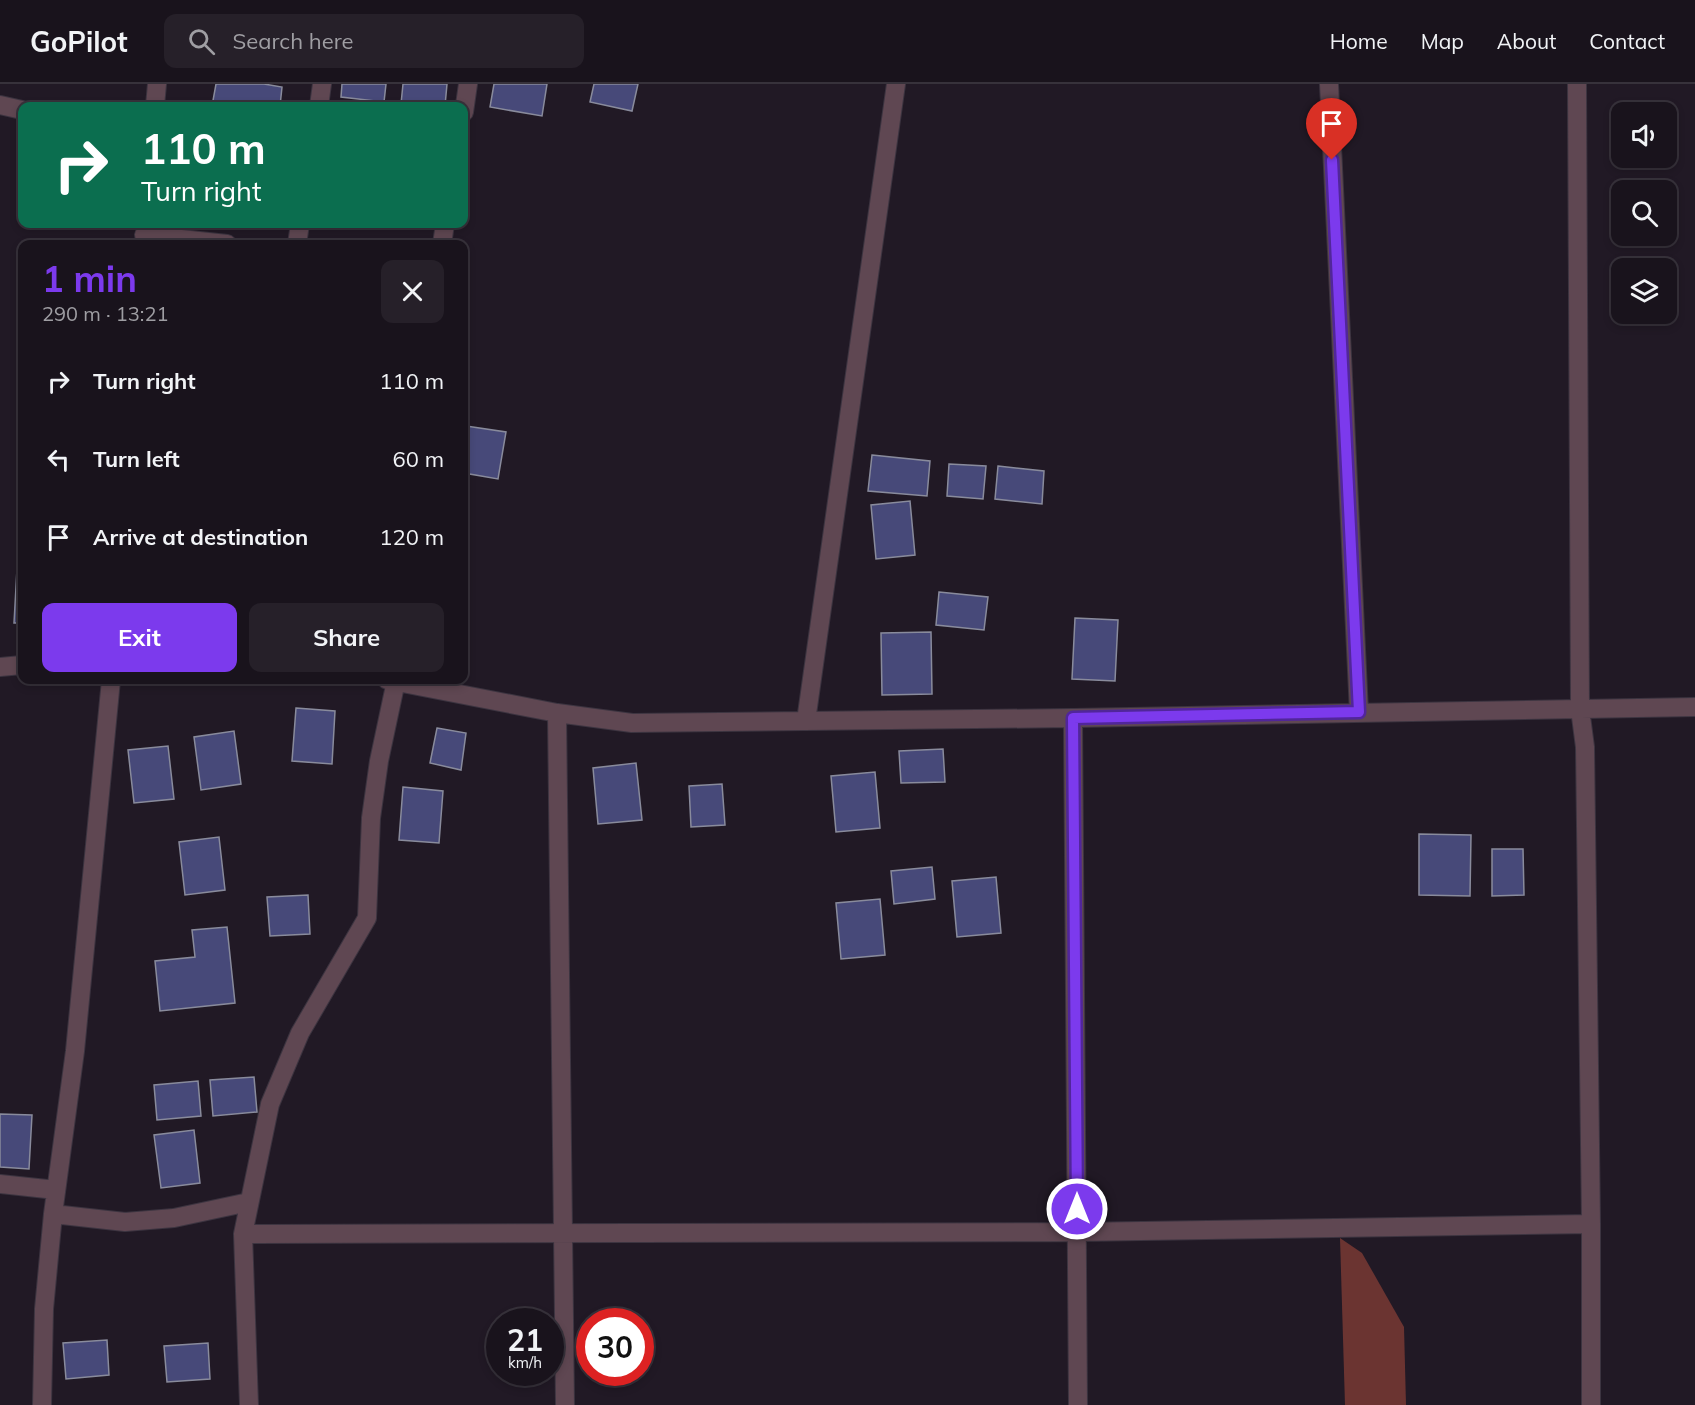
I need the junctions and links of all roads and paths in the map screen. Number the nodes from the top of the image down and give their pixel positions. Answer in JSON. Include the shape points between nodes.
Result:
{"nodes":[{"id":1,"x":157,"y":84,"type":"edge"},
{"id":2,"x":322,"y":84,"type":"edge"},
{"id":3,"x":468,"y":84,"type":"edge"},
{"id":4,"x":896,"y":84,"type":"edge"},
{"id":5,"x":1329,"y":84,"type":"edge"},
{"id":6,"x":1577,"y":84,"type":"edge"},
{"id":7,"x":155,"y":102,"type":"edge"},
{"id":8,"x":320,"y":102,"type":"edge"},
{"id":9,"x":465,"y":102,"type":"edge"},
{"id":10,"x":0,"y":105,"type":"edge"},
{"id":11,"x":18,"y":109,"type":"edge"},
{"id":12,"x":144,"y":234,"type":"edge"},
{"id":13,"x":194,"y":240,"type":"edge"},
{"id":14,"x":18,"y":665,"type":"edge"},
{"id":15,"x":0,"y":667,"type":"edge"},
{"id":16,"x":111,"y":684,"type":"edge"},
{"id":17,"x":391,"y":684,"type":"edge"},
{"id":18,"x":412,"y":684,"type":"edge"},
{"id":19,"x":1695,"y":707,"type":"edge"},
{"id":20,"x":1580,"y":709,"type":"junction"},
{"id":21,"x":1359,"y":712,"type":"junction"},
{"id":22,"x":557,"y":713,"type":"junction"},
{"id":23,"x":1073,"y":718,"type":"junction"},
{"id":24,"x":806,"y":721,"type":"junction"},
{"id":25,"x":0,"y":1184,"type":"edge"},
{"id":26,"x":56,"y":1190,"type":"junction"},
{"id":27,"x":249,"y":1203,"type":"junction"},
{"id":28,"x":53,"y":1214,"type":"junction"},
{"id":29,"x":1591,"y":1224,"type":"junction"},
{"id":30,"x":1077,"y":1233,"type":"junction"},
{"id":31,"x":243,"y":1234,"type":"junction"},
{"id":32,"x":564,"y":1234,"type":"junction"},
{"id":33,"x":42,"y":1405,"type":"edge"},
{"id":34,"x":249,"y":1405,"type":"edge"},
{"id":35,"x":565,"y":1405,"type":"edge"},
{"id":36,"x":1078,"y":1405,"type":"edge"},
{"id":37,"x":1591,"y":1405,"type":"edge"}],
"edges":[{"from":1,"to":7,"type":"street"},
{"from":2,"to":8,"type":"street"},
{"from":3,"to":9,"type":"street"},
{"from":4,"to":24,"type":"street"},
{"from":5,"to":21,"type":"street"},
{"from":6,"to":20,"type":"street"},
{"from":10,"to":11,"type":"street"},
{"from":12,"to":13,"type":"street"},
{"from":14,"to":15,"type":"street"},
{"from":16,"to":26,"type":"street","via":[[75,1051]]},
{"from":17,"to":27,"type":"street","via":[[371,818],[367,918],[300,1033],[270,1104]]},
{"from":18,"to":22,"type":"street"},
{"from":19,"to":20,"type":"street"},
{"from":20,"to":21,"type":"street"},
{"from":20,"to":29,"type":"street","via":[[1585,747]]},
{"from":21,"to":23,"type":"street"},
{"from":22,"to":24,"type":"street","via":[[632,723]]},
{"from":22,"to":32,"type":"street"},
{"from":23,"to":24,"type":"street"},
{"from":23,"to":30,"type":"street"},
{"from":25,"to":26,"type":"street"},
{"from":26,"to":28,"type":"street"},
{"from":27,"to":28,"type":"street","via":[[174,1218],[125,1222]]},
{"from":27,"to":31,"type":"street"},
{"from":28,"to":33,"type":"street","via":[[44,1309]]},
{"from":29,"to":30,"type":"street"},
{"from":29,"to":37,"type":"street"},
{"from":30,"to":32,"type":"street"},
{"from":30,"to":36,"type":"street"},
{"from":31,"to":32,"type":"street"},
{"from":31,"to":34,"type":"street"},
{"from":32,"to":35,"type":"street"}]}
